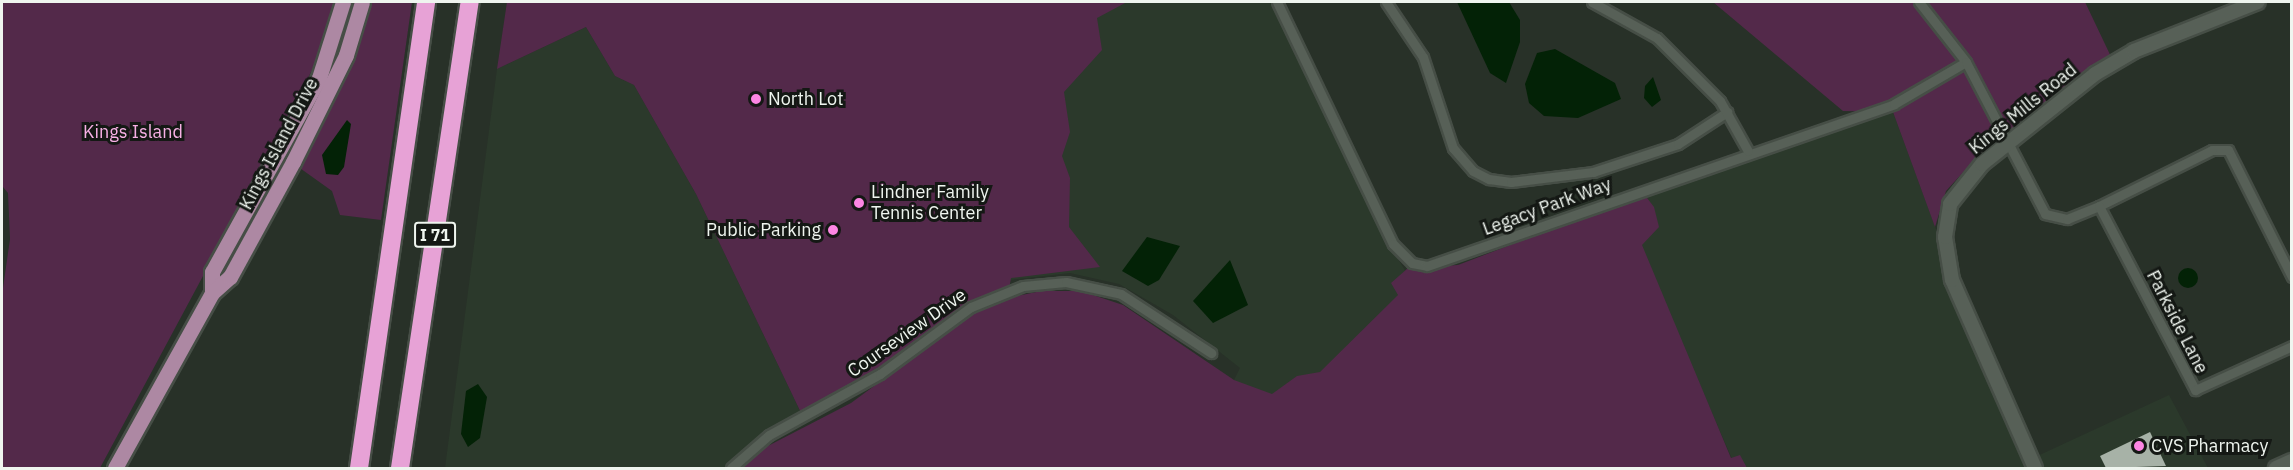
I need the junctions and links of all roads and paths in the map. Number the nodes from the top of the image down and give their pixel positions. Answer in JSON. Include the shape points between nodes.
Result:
{"nodes":[{"id":1,"x":343,"y":2,"type":"edge"},
{"id":2,"x":362,"y":2,"type":"edge"},
{"id":3,"x":426,"y":2,"type":"edge"},
{"id":4,"x":470,"y":2,"type":"edge"},
{"id":5,"x":1277,"y":2,"type":"edge"},
{"id":6,"x":1386,"y":2,"type":"edge"},
{"id":7,"x":1592,"y":2,"type":"edge"},
{"id":8,"x":1919,"y":2,"type":"edge"},
{"id":9,"x":2254,"y":2,"type":"edge"},
{"id":10,"x":1966,"y":62,"type":"junction"},
{"id":11,"x":1727,"y":112,"type":"junction"},
{"id":12,"x":2007,"y":142,"type":"junction"},
{"id":13,"x":1748,"y":151,"type":"junction"},
{"id":14,"x":2099,"y":206,"type":"junction"},
{"id":15,"x":2292,"y":278,"type":"edge"},
{"id":16,"x":212,"y":293,"type":"junction"},
{"id":17,"x":2292,"y":346,"type":"edge"},
{"id":18,"x":1211,"y":353,"type":"dead end"},
{"id":19,"x":2292,"y":461,"type":"edge"},
{"id":20,"x":115,"y":468,"type":"edge"},
{"id":21,"x":359,"y":468,"type":"edge"},
{"id":22,"x":400,"y":468,"type":"edge"},
{"id":23,"x":731,"y":468,"type":"edge"},
{"id":24,"x":2035,"y":468,"type":"edge"},
{"id":25,"x":2276,"y":468,"type":"edge"}],
"edges":[{"from":1,"to":16,"type":"main road","name":"Kings Island Drive","via":[[319,78],[213,272]]},
{"from":2,"to":16,"type":"main road","name":"Kings Island Drive","via":[[346,55],[320,111],[230,277]]},
{"from":3,"to":21,"type":"highway","number":"I 71"},
{"from":4,"to":22,"type":"highway","number":"I 71"},
{"from":5,"to":13,"type":"street","name":"Legacy Park Way","via":[[1393,243],[1412,263],[1443,263]]},
{"from":6,"to":11,"type":"street","via":[[1423,57],[1453,148],[1473,171],[1490,179],[1511,182],[1593,172],[1678,144]]},
{"from":7,"to":11,"type":"street","via":[[1657,38]]},
{"from":8,"to":10,"type":"street"},
{"from":9,"to":12,"type":"street","name":"Kings Mills Road","via":[[2134,51],[2095,74]]},
{"from":10,"to":12,"type":"street"},
{"from":10,"to":13,"type":"street","name":"Legacy Park Way","via":[[1894,104]]},
{"from":11,"to":13,"type":"street"},
{"from":12,"to":14,"type":"street","via":[[2045,214],[2067,219]]},
{"from":12,"to":24,"type":"street","name":"Kings Mills Road","via":[[1970,176],[1950,204],[1945,222],[1947,259],[1964,315]]},
{"from":14,"to":15,"type":"street","via":[[2212,150],[2228,150]]},
{"from":14,"to":17,"type":"street","name":"Parkside Lane","via":[[2194,390]]},
{"from":16,"to":20,"type":"main road","name":"Kings Island Drive"},
{"from":18,"to":23,"type":"street","name":"Courseview Drive","via":[[1121,294],[1066,282],[1023,286],[964,311],[880,374],[769,435]]},
{"from":19,"to":25,"type":"street"}]}
